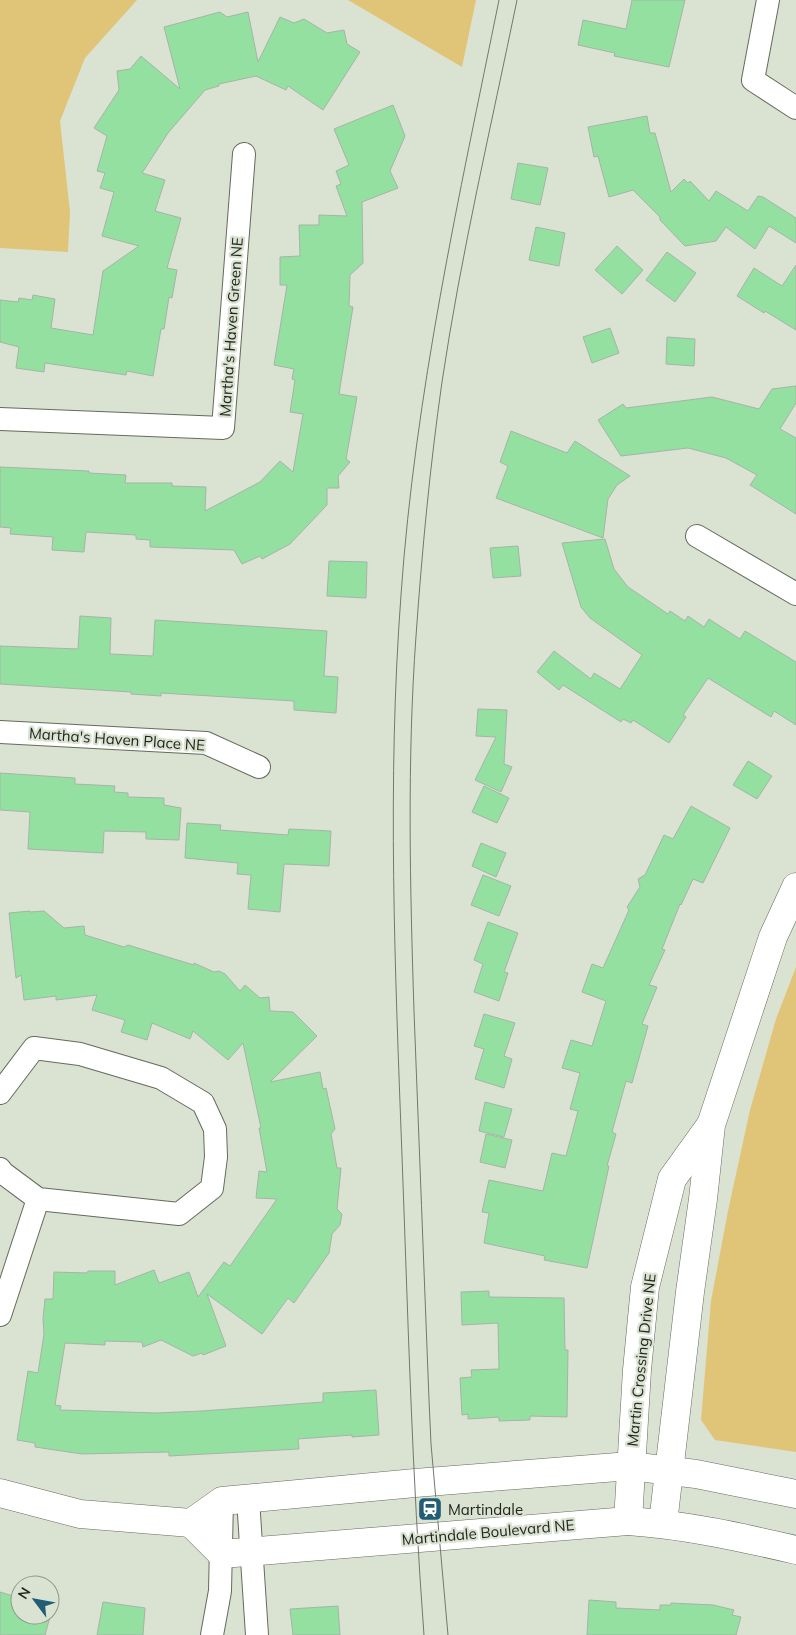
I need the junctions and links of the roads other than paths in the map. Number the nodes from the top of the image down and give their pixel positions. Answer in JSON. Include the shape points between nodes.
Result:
{"nodes":[{"id":1,"x":768,"y":0,"type":"edge"},
{"id":2,"x":796,"y":108,"type":"edge"},
{"id":3,"x":244,"y":154,"type":"dead end"},
{"id":4,"x":0,"y":418,"type":"edge"},
{"id":5,"x":697,"y":536,"type":"dead end"},
{"id":6,"x":796,"y":594,"type":"edge"},
{"id":7,"x":0,"y":732,"type":"edge"},
{"id":8,"x":259,"y":767,"type":"dead end"},
{"id":9,"x":796,"y":887,"type":"edge"},
{"id":10,"x":0,"y":1093,"type":"edge"},
{"id":11,"x":710,"y":1125,"type":"junction"},
{"id":12,"x":0,"y":1169,"type":"edge"},
{"id":13,"x":38,"y":1199,"type":"junction"},
{"id":14,"x":0,"y":1315,"type":"edge"},
{"id":15,"x":630,"y":1466,"type":"junction"},
{"id":16,"x":668,"y":1470,"type":"junction"},
{"id":17,"x":0,"y":1493,"type":"edge"},
{"id":18,"x":796,"y":1494,"type":"edge"},
{"id":19,"x":235,"y":1500,"type":"junction"},
{"id":20,"x":628,"y":1521,"type":"junction"},
{"id":21,"x":191,"y":1523,"type":"junction"},
{"id":22,"x":663,"y":1523,"type":"junction"},
{"id":23,"x":796,"y":1550,"type":"edge"},
{"id":24,"x":252,"y":1552,"type":"junction"},
{"id":25,"x":222,"y":1554,"type":"junction"},
{"id":26,"x":212,"y":1635,"type":"edge"},
{"id":27,"x":257,"y":1635,"type":"edge"}],
"edges":[{"from":1,"to":2,"type":"street","via":[[753,80]]},
{"from":3,"to":4,"type":"street","name":"Martha's Haven Green NE","via":[[223,428]]},
{"from":5,"to":6,"type":"street"},
{"from":7,"to":8,"type":"street","name":"Martha's Haven Place NE","via":[[206,743]]},
{"from":9,"to":11,"type":"street","name":"Martin Crossing Drive NE","via":[[773,937]]},
{"from":10,"to":13,"type":"street","via":[[34,1048],[80,1054],[161,1078],[202,1102],[215,1129],[212,1188],[179,1214]]},
{"from":11,"to":15,"type":"street","name":"Martin Crossing Drive NE","via":[[672,1179],[645,1287]]},
{"from":11,"to":16,"type":"street","name":"Martin Crossing Drive NE"},
{"from":12,"to":13,"type":"street"},
{"from":13,"to":14,"type":"street"},
{"from":15,"to":16,"type":"street"},
{"from":15,"to":19,"type":"street"},
{"from":15,"to":20,"type":"street","name":"Martin Crossing Drive NE"},
{"from":16,"to":18,"type":"street"},
{"from":16,"to":22,"type":"street","name":"Martin Crossing Drive NE"},
{"from":17,"to":21,"type":"street","via":[[80,1514]]},
{"from":19,"to":21,"type":"street"},
{"from":19,"to":24,"type":"street"},
{"from":19,"to":25,"type":"street"},
{"from":20,"to":22,"type":"street","name":"Martindale Boulevard NE"},
{"from":20,"to":24,"type":"street","name":"Martindale Boulevard NE"},
{"from":21,"to":25,"type":"street"},
{"from":22,"to":23,"type":"street","name":"Martindale Boulevard NE"},
{"from":24,"to":25,"type":"street","name":"Martindale Boulevard NE"},
{"from":24,"to":27,"type":"street"},
{"from":25,"to":26,"type":"street","via":[[220,1591]]}]}
